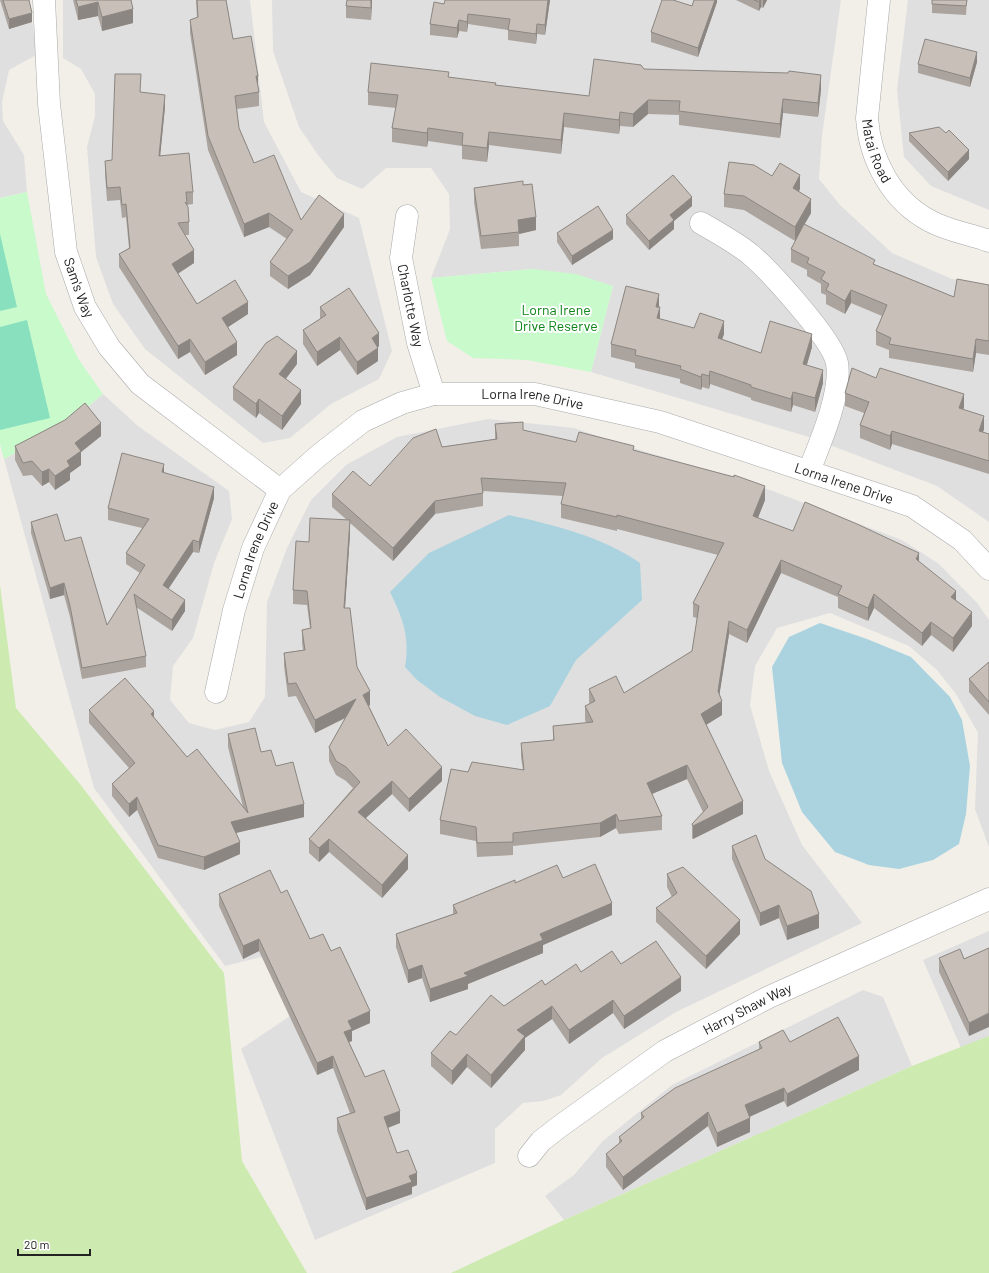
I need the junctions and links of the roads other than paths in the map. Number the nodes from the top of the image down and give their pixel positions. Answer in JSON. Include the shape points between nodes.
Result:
{"nodes":[{"id":1,"x":44,"y":0,"type":"edge"},
{"id":2,"x":878,"y":0,"type":"edge"},
{"id":3,"x":407,"y":216,"type":"dead end"},
{"id":4,"x":701,"y":223,"type":"dead end"},
{"id":5,"x":989,"y":241,"type":"edge"},
{"id":6,"x":434,"y":394,"type":"junction"},
{"id":7,"x":809,"y":471,"type":"junction"},
{"id":8,"x":280,"y":490,"type":"junction"},
{"id":9,"x":989,"y":569,"type":"edge"},
{"id":10,"x":216,"y":692,"type":"dead end"},
{"id":11,"x":989,"y":899,"type":"edge"},
{"id":12,"x":530,"y":1156,"type":"dead end"}],
"edges":[{"from":1,"to":8,"type":"street","name":"Sam's Way","via":[[49,104],[66,252],[85,307],[109,347],[140,384]]},
{"from":2,"to":5,"type":"street","name":"Matai Road","via":[[867,118],[868,136],[873,153],[886,180],[902,201],[919,214],[943,226]]},
{"from":3,"to":6,"type":"street","name":"Charlotte Way","via":[[401,258],[418,343]]},
{"from":4,"to":7,"type":"street","via":[[743,250],[765,268],[815,326],[834,355],[838,372],[834,396]]},
{"from":6,"to":7,"type":"street","name":"Lorna Irene Drive","via":[[535,394],[660,422]]},
{"from":6,"to":8,"type":"street","name":"Lorna Irene Drive","via":[[402,403],[363,421]]},
{"from":7,"to":9,"type":"street","name":"Lorna Irene Drive","via":[[912,506],[962,540]]},
{"from":8,"to":10,"type":"street","name":"Lorna Irene Drive","via":[[253,548],[234,610]]},
{"from":11,"to":12,"type":"street","name":"Harry Shaw Way","via":[[769,997],[665,1051],[541,1141]]}]}
